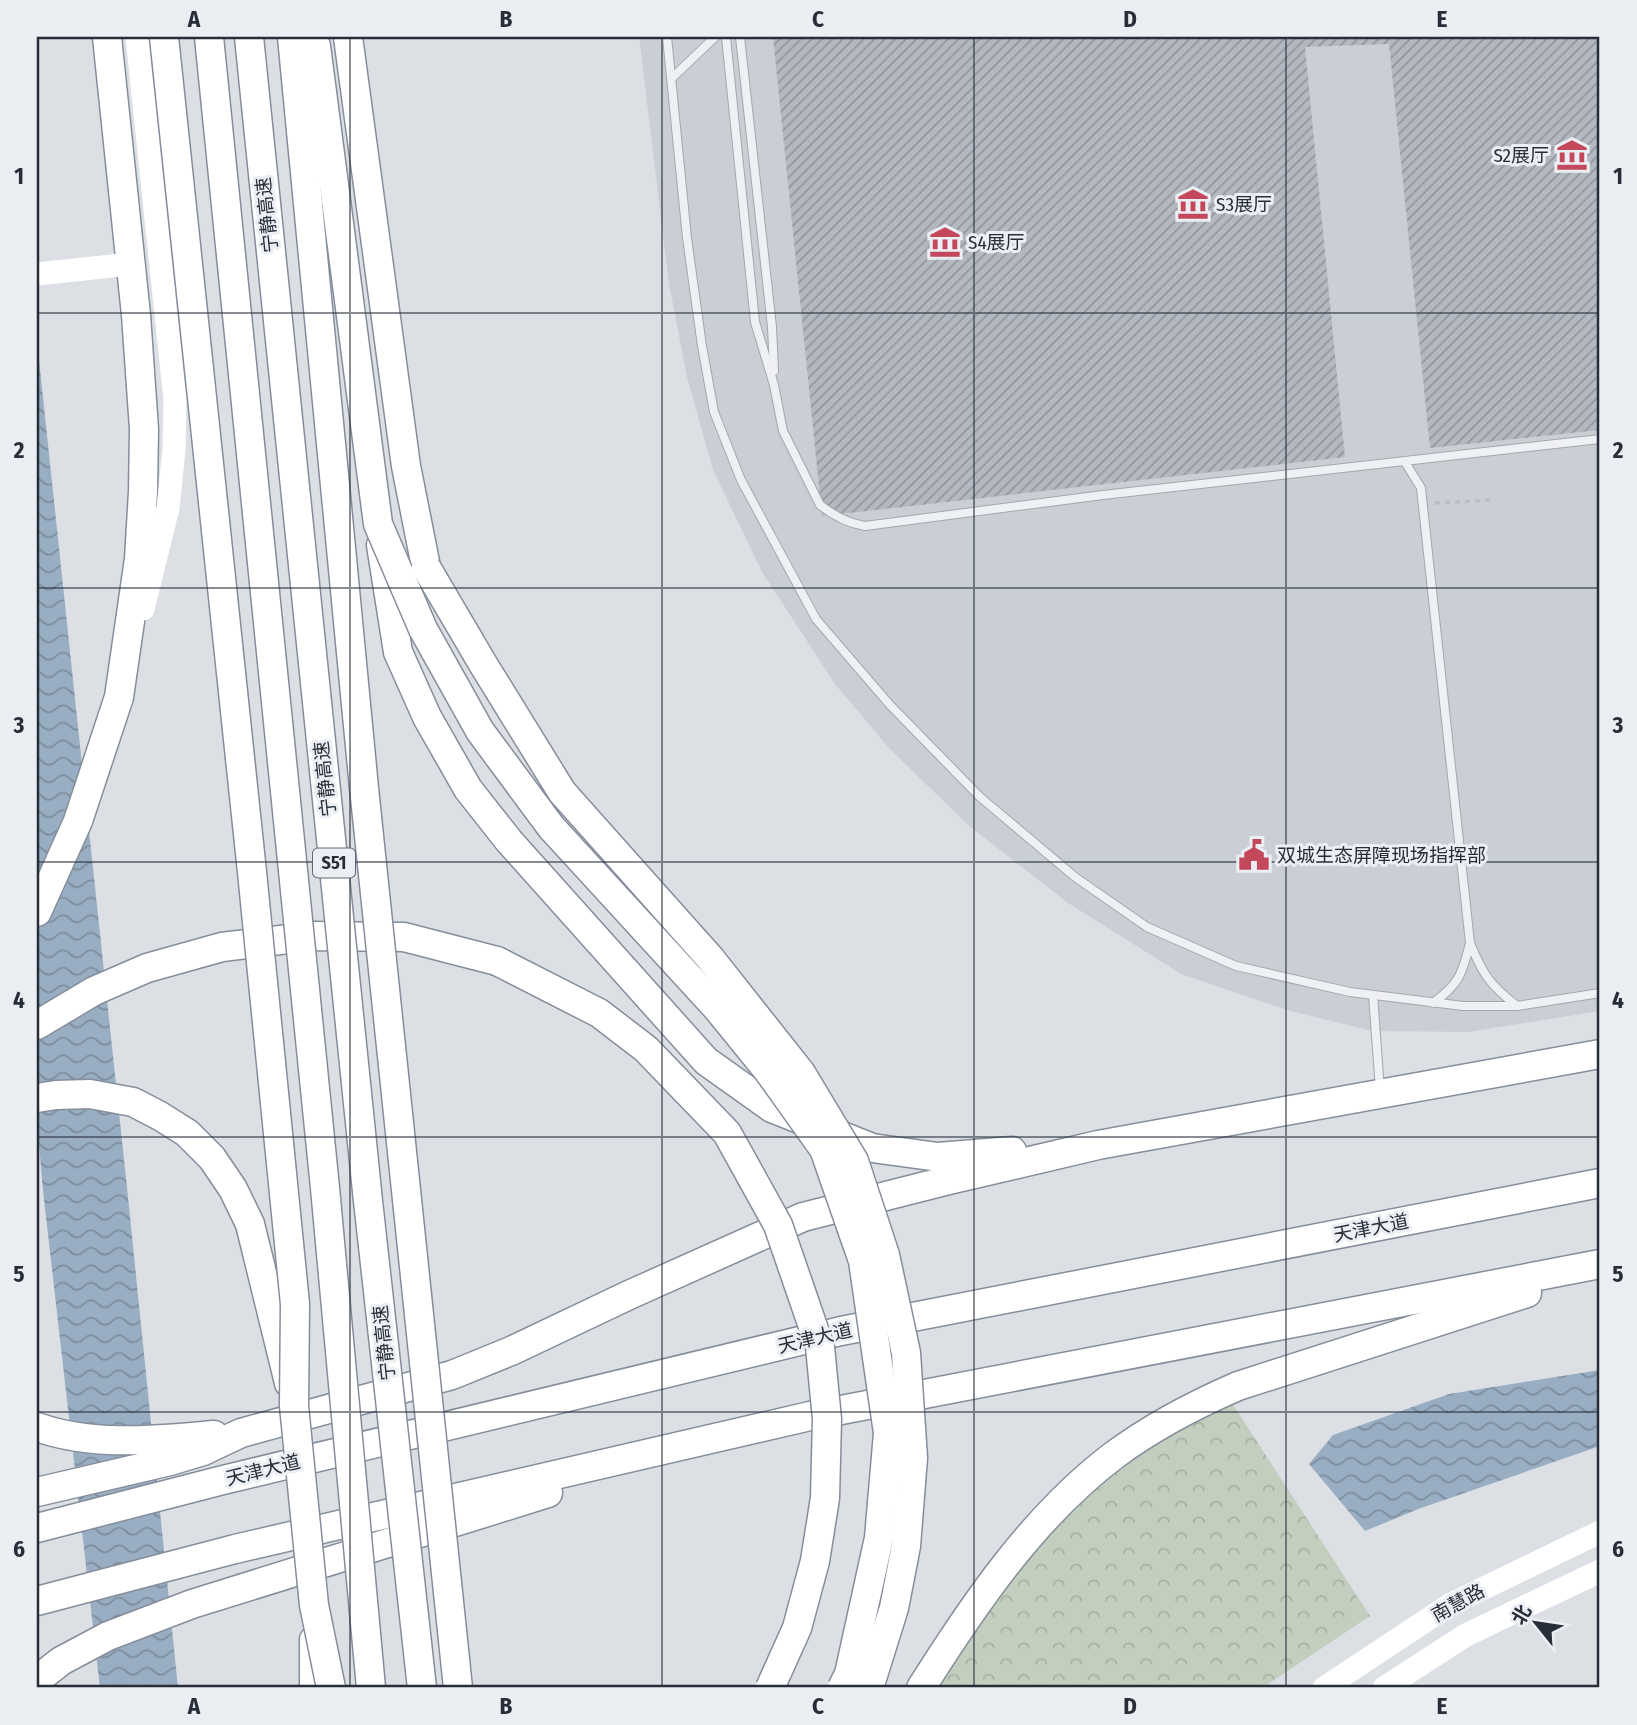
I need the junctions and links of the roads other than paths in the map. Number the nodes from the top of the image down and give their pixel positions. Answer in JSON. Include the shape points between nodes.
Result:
{"nodes":[{"id":1,"x":107,"y":37,"type":"edge"},
{"id":2,"x":137,"y":37,"type":"edge"},
{"id":3,"x":164,"y":37,"type":"edge"},
{"id":4,"x":209,"y":37,"type":"edge"},
{"id":5,"x":249,"y":37,"type":"edge"},
{"id":6,"x":292,"y":37,"type":"edge"},
{"id":7,"x":312,"y":37,"type":"edge"},
{"id":8,"x":348,"y":37,"type":"edge"},
{"id":9,"x":667,"y":37,"type":"edge"},
{"id":10,"x":715,"y":37,"type":"edge"},
{"id":11,"x":726,"y":37,"type":"edge"},
{"id":12,"x":740,"y":37,"type":"edge"},
{"id":13,"x":671,"y":78,"type":"junction"},
{"id":14,"x":130,"y":264,"type":"junction"},
{"id":15,"x":37,"y":274,"type":"edge"},
{"id":16,"x":774,"y":385,"type":"junction"},
{"id":17,"x":1600,"y":439,"type":"edge"},
{"id":18,"x":1405,"y":462,"type":"junction"},
{"id":19,"x":378,"y":524,"type":"junction"},
{"id":20,"x":120,"y":697,"type":"junction"},
{"id":21,"x":37,"y":912,"type":"edge"},
{"id":22,"x":1469,"y":943,"type":"junction"},
{"id":23,"x":1600,"y":993,"type":"edge"},
{"id":24,"x":1373,"y":995,"type":"junction"},
{"id":25,"x":1433,"y":1003,"type":"junction"},
{"id":26,"x":1517,"y":1006,"type":"junction"},
{"id":27,"x":37,"y":1025,"type":"edge"},
{"id":28,"x":1600,"y":1054,"type":"edge"},
{"id":29,"x":1380,"y":1094,"type":"junction"},
{"id":30,"x":37,"y":1098,"type":"edge"},
{"id":31,"x":1098,"y":1145,"type":"junction"},
{"id":32,"x":1600,"y":1183,"type":"edge"},
{"id":33,"x":1600,"y":1264,"type":"edge"},
{"id":34,"x":1600,"y":1270,"type":"edge"},
{"id":35,"x":294,"y":1406,"type":"junction"},
{"id":36,"x":37,"y":1427,"type":"edge"},
{"id":37,"x":727,"y":1435,"type":"junction"},
{"id":38,"x":168,"y":1450,"type":"junction"},
{"id":39,"x":37,"y":1492,"type":"edge"},
{"id":40,"x":37,"y":1528,"type":"edge"},
{"id":41,"x":1600,"y":1532,"type":"edge"},
{"id":42,"x":1600,"y":1571,"type":"edge"},
{"id":43,"x":37,"y":1601,"type":"edge"},
{"id":44,"x":314,"y":1605,"type":"junction"},
{"id":45,"x":37,"y":1680,"type":"edge"},
{"id":46,"x":314,"y":1688,"type":"edge"},
{"id":47,"x":331,"y":1688,"type":"edge"},
{"id":48,"x":371,"y":1688,"type":"edge"},
{"id":49,"x":422,"y":1688,"type":"edge"},
{"id":50,"x":458,"y":1688,"type":"edge"},
{"id":51,"x":770,"y":1688,"type":"edge"},
{"id":52,"x":842,"y":1688,"type":"edge"},
{"id":53,"x":869,"y":1688,"type":"edge"},
{"id":54,"x":921,"y":1688,"type":"edge"},
{"id":55,"x":1324,"y":1688,"type":"edge"},
{"id":56,"x":1384,"y":1688,"type":"edge"}],
"edges":[{"from":1,"to":14,"type":"highway"},
{"from":2,"to":20,"type":"street","via":[[175,400],[168,508]]},
{"from":3,"to":35,"type":"highway","bridge":true,"via":[[295,1304]]},
{"from":4,"to":48,"type":"highway","name":"宁静高速","number":"S51","bridge":true},
{"from":5,"to":49,"type":"highway","name":"宁静高速","number":"S51","bridge":true},
{"from":6,"to":50,"type":"highway","bridge":true},
{"from":7,"to":19,"type":"highway","bridge":true},
{"from":8,"to":53,"type":"highway","bridge":true,"via":[[406,466],[426,567],[562,792],[710,958],[801,1073],[854,1161],[885,1255],[906,1353],[912,1458],[906,1546],[894,1608]]},
{"from":9,"to":13,"type":"lane"},
{"from":10,"to":13,"type":"lane"},
{"from":11,"to":16,"type":"lane","via":[[755,323]]},
{"from":12,"to":16,"type":"lane","via":[[772,327]]},
{"from":13,"to":24,"type":"lane","via":[[687,238],[714,412],[741,481],[816,619],[890,705],[980,797],[1075,877],[1147,927],[1236,966]]},
{"from":14,"to":15,"type":"street"},
{"from":14,"to":20,"type":"highway","via":[[144,429],[144,492]]},
{"from":16,"to":18,"type":"lane","via":[[783,430],[820,505],[864,526]]},
{"from":17,"to":18,"type":"lane"},
{"from":18,"to":22,"type":"lane","via":[[1421,488]]},
{"from":19,"to":31,"type":"highway","bridge":true,"via":[[398,652],[427,717],[468,789],[706,1061],[772,1108],[872,1148],[938,1157]]},
{"from":19,"to":52,"type":"highway","bridge":true,"via":[[424,629],[480,731],[551,827],[717,1008],[824,1149],[863,1261],[888,1433],[879,1538]]},
{"from":20,"to":21,"type":"highway","via":[[78,821]]},
{"from":22,"to":25,"type":"lane","via":[[1459,979]]},
{"from":22,"to":26,"type":"lane","via":[[1480,968]]},
{"from":23,"to":26,"type":"lane"},
{"from":24,"to":25,"type":"lane"},
{"from":24,"to":29,"type":"lane"},
{"from":25,"to":26,"type":"lane"},
{"from":27,"to":51,"type":"highway","bridge":true,"via":[[94,991],[147,968],[222,947],[314,936],[404,937],[497,961],[599,1013],[646,1049],[727,1133],[778,1225],[820,1347],[827,1419],[825,1498],[797,1628]]},
{"from":28,"to":29,"type":"highway"},
{"from":29,"to":31,"type":"highway"},
{"from":30,"to":35,"type":"highway","bridge":true,"via":[[90,1094],[133,1102],[187,1133],[212,1158],[250,1224]]},
{"from":31,"to":38,"type":"highway","via":[[803,1217],[452,1375]]},
{"from":32,"to":40,"type":"highway","name":"天津大道","via":[[841,1331]]},
{"from":33,"to":37,"type":"highway"},
{"from":34,"to":54,"type":"highway","via":[[1238,1386],[1161,1424],[1113,1456],[1030,1535]]},
{"from":35,"to":44,"type":"highway","bridge":true},
{"from":36,"to":38,"type":"highway","via":[[85,1440]]},
{"from":37,"to":43,"type":"highway","via":[[235,1549]]},
{"from":37,"to":45,"type":"highway","via":[[192,1604],[96,1642]]},
{"from":38,"to":39,"type":"highway"},
{"from":41,"to":55,"type":"street","name":"南慧路","via":[[1451,1604]]},
{"from":42,"to":56,"type":"street","name":"南慧路","via":[[1466,1635]]},
{"from":44,"to":46,"type":"highway","bridge":true},
{"from":44,"to":47,"type":"highway","bridge":true}]}
